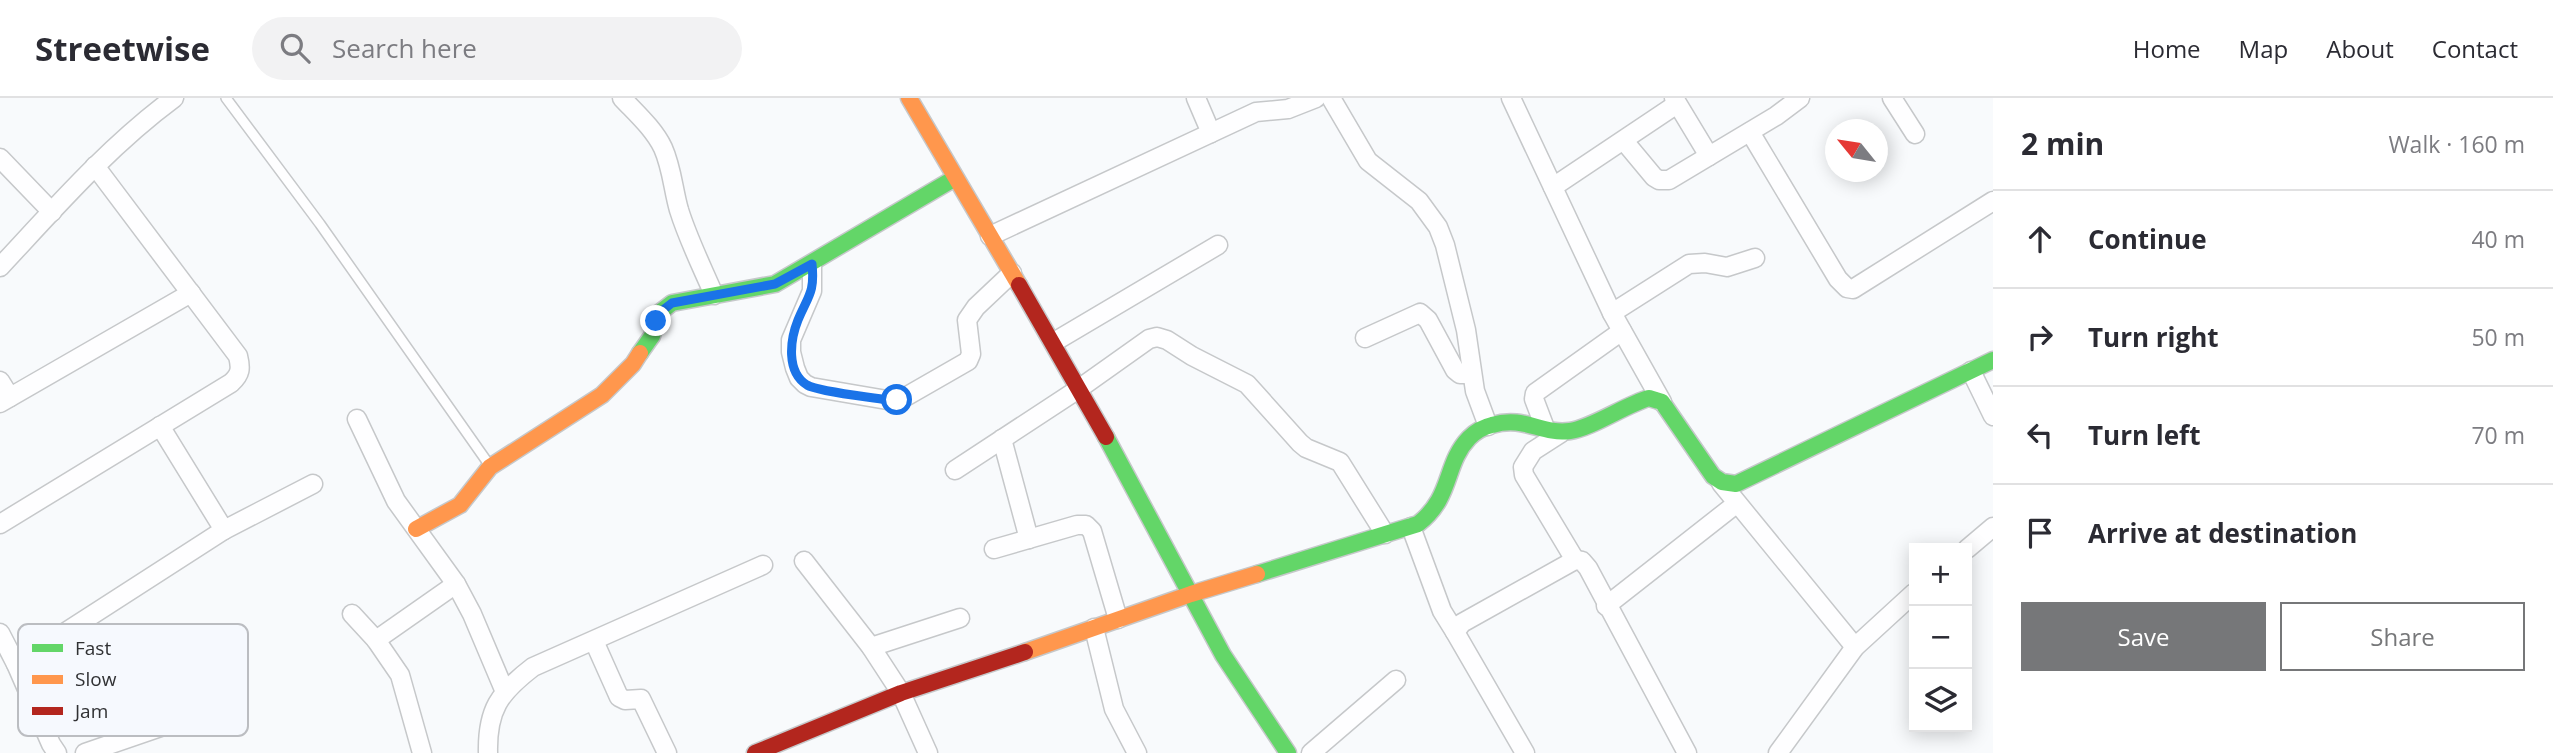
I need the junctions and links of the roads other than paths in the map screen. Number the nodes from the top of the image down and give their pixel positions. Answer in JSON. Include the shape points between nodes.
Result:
{"nodes":[{"id":1,"x":174,"y":98,"type":"edge"},
{"id":2,"x":226,"y":98,"type":"edge"},
{"id":3,"x":622,"y":98,"type":"edge"},
{"id":4,"x":1196,"y":98,"type":"edge"},
{"id":5,"x":1316,"y":98,"type":"edge"},
{"id":6,"x":1331,"y":98,"type":"edge"},
{"id":7,"x":1511,"y":98,"type":"edge"},
{"id":8,"x":1800,"y":98,"type":"edge"},
{"id":9,"x":1892,"y":98,"type":"edge"},
{"id":10,"x":914,"y":100,"type":"edge"},
{"id":11,"x":1675,"y":101,"type":"edge"},
{"id":12,"x":1750,"y":132,"type":"junction"},
{"id":13,"x":1211,"y":133,"type":"junction"},
{"id":14,"x":1915,"y":134,"type":"dead end"},
{"id":15,"x":1624,"y":141,"type":"junction"},
{"id":16,"x":1709,"y":156,"type":"junction"},
{"id":17,"x":0,"y":158,"type":"edge"},
{"id":18,"x":95,"y":166,"type":"junction"},
{"id":19,"x":955,"y":178,"type":"junction"},
{"id":20,"x":1553,"y":187,"type":"junction"},
{"id":21,"x":1993,"y":201,"type":"edge"},
{"id":22,"x":52,"y":212,"type":"junction"},
{"id":23,"x":990,"y":236,"type":"junction"},
{"id":24,"x":1218,"y":245,"type":"dead end"},
{"id":25,"x":1755,"y":258,"type":"dead end"},
{"id":26,"x":812,"y":264,"type":"junction"},
{"id":27,"x":0,"y":267,"type":"edge"},
{"id":28,"x":1012,"y":273,"type":"junction"},
{"id":29,"x":191,"y":293,"type":"junction"},
{"id":30,"x":714,"y":295,"type":"junction"},
{"id":31,"x":1612,"y":313,"type":"junction"},
{"id":32,"x":1622,"y":331,"type":"junction"},
{"id":33,"x":1365,"y":338,"type":"dead end"},
{"id":34,"x":1054,"y":342,"type":"junction"},
{"id":35,"x":1993,"y":360,"type":"edge"},
{"id":36,"x":1971,"y":371,"type":"junction"},
{"id":37,"x":1471,"y":374,"type":"junction"},
{"id":38,"x":0,"y":381,"type":"edge"},
{"id":39,"x":1080,"y":388,"type":"junction"},
{"id":40,"x":5,"y":400,"type":"edge"},
{"id":41,"x":1662,"y":402,"type":"junction"},
{"id":42,"x":1993,"y":416,"type":"edge"},
{"id":43,"x":357,"y":419,"type":"dead end"},
{"id":44,"x":160,"y":426,"type":"junction"},
{"id":45,"x":1488,"y":426,"type":"junction"},
{"id":46,"x":1553,"y":430,"type":"junction"},
{"id":47,"x":1002,"y":439,"type":"junction"},
{"id":48,"x":490,"y":467,"type":"junction"},
{"id":49,"x":955,"y":470,"type":"dead end"},
{"id":50,"x":1721,"y":483,"type":"junction"},
{"id":51,"x":313,"y":484,"type":"dead end"},
{"id":52,"x":1736,"y":504,"type":"junction"},
{"id":53,"x":0,"y":524,"type":"edge"},
{"id":54,"x":1411,"y":527,"type":"junction"},
{"id":55,"x":1993,"y":527,"type":"edge"},
{"id":56,"x":416,"y":529,"type":"junction"},
{"id":57,"x":224,"y":530,"type":"junction"},
{"id":58,"x":1385,"y":534,"type":"junction"},
{"id":59,"x":1029,"y":539,"type":"junction"},
{"id":60,"x":1972,"y":545,"type":"edge"},
{"id":61,"x":994,"y":549,"type":"dead end"},
{"id":62,"x":804,"y":561,"type":"dead end"},
{"id":63,"x":1574,"y":561,"type":"junction"},
{"id":64,"x":763,"y":565,"type":"dead end"},
{"id":65,"x":456,"y":584,"type":"junction"},
{"id":66,"x":1191,"y":594,"type":"junction"},
{"id":67,"x":1909,"y":598,"type":"edge"},
{"id":68,"x":1606,"y":606,"type":"junction"},
{"id":69,"x":352,"y":614,"type":"dead end"},
{"id":70,"x":960,"y":618,"type":"dead end"},
{"id":71,"x":1118,"y":619,"type":"junction"},
{"id":72,"x":78,"y":624,"type":"edge"},
{"id":73,"x":1094,"y":628,"type":"junction"},
{"id":74,"x":1455,"y":632,"type":"junction"},
{"id":75,"x":0,"y":633,"type":"edge"},
{"id":76,"x":376,"y":640,"type":"junction"},
{"id":77,"x":594,"y":641,"type":"junction"},
{"id":78,"x":871,"y":646,"type":"junction"},
{"id":79,"x":1855,"y":647,"type":"junction"},
{"id":80,"x":16,"y":664,"type":"joint"},
{"id":81,"x":18,"y":669,"type":"edge"},
{"id":82,"x":1396,"y":680,"type":"dead end"},
{"id":83,"x":505,"y":692,"type":"junction"},
{"id":84,"x":901,"y":693,"type":"junction"},
{"id":85,"x":48,"y":736,"type":"edge"},
{"id":86,"x":134,"y":736,"type":"edge"},
{"id":87,"x":57,"y":753,"type":"edge"},
{"id":88,"x":85,"y":753,"type":"edge"},
{"id":89,"x":422,"y":753,"type":"edge"},
{"id":90,"x":488,"y":753,"type":"edge"},
{"id":91,"x":667,"y":753,"type":"edge"},
{"id":92,"x":755,"y":753,"type":"edge"},
{"id":93,"x":928,"y":753,"type":"edge"},
{"id":94,"x":1137,"y":753,"type":"edge"},
{"id":95,"x":1288,"y":753,"type":"edge"},
{"id":96,"x":1311,"y":753,"type":"edge"},
{"id":97,"x":1525,"y":753,"type":"edge"},
{"id":98,"x":1687,"y":753,"type":"edge"},
{"id":99,"x":1778,"y":753,"type":"edge"}],
"edges":[{"from":1,"to":18,"type":"street"},
{"from":2,"to":48,"type":"lane"},
{"from":3,"to":30,"type":"street","via":[[663,147],[683,223]]},
{"from":4,"to":13,"type":"street"},
{"from":5,"to":13,"type":"street","via":[[1288,109],[1256,112]]},
{"from":6,"to":37,"type":"street","via":[[1368,161],[1419,201],[1438,227],[1466,330]]},
{"from":7,"to":20,"type":"street"},
{"from":8,"to":12,"type":"street"},
{"from":9,"to":14,"type":"street"},
{"from":10,"to":19,"type":"street"},
{"from":11,"to":15,"type":"street"},
{"from":11,"to":16,"type":"street"},
{"from":12,"to":16,"type":"street"},
{"from":12,"to":21,"type":"street","via":[[1847,288],[1853,289]]},
{"from":13,"to":23,"type":"street"},
{"from":15,"to":16,"type":"street","via":[[1659,180],[1669,180]]},
{"from":15,"to":20,"type":"street"},
{"from":17,"to":22,"type":"street"},
{"from":18,"to":22,"type":"street"},
{"from":18,"to":29,"type":"street"},
{"from":19,"to":23,"type":"street"},
{"from":19,"to":26,"type":"street"},
{"from":20,"to":31,"type":"street"},
{"from":22,"to":27,"type":"street"},
{"from":23,"to":28,"type":"street"},
{"from":24,"to":34,"type":"street"},
{"from":25,"to":31,"type":"street","via":[[1727,267],[1689,264]]},
{"from":26,"to":28,"type":"street","via":[[812,291],[791,340],[799,378],[811,387],[887,400],[907,396],[968,360],[967,320]]},
{"from":26,"to":30,"type":"street","via":[[775,284]]},
{"from":28,"to":34,"type":"street"},
{"from":29,"to":40,"type":"street"},
{"from":29,"to":44,"type":"street","via":[[238,356],[241,367],[231,383]]},
{"from":30,"to":48,"type":"street","via":[[664,307],[645,347],[602,395]]},
{"from":31,"to":32,"type":"street"},
{"from":32,"to":41,"type":"street"},
{"from":32,"to":46,"type":"street","via":[[1535,393],[1534,400]]},
{"from":33,"to":37,"type":"street","via":[[1420,313],[1455,370]]},
{"from":34,"to":39,"type":"street"},
{"from":35,"to":36,"type":"street"},
{"from":36,"to":42,"type":"street"},
{"from":36,"to":50,"type":"street","via":[[1740,482]]},
{"from":37,"to":45,"type":"street"},
{"from":38,"to":40,"type":"street"},
{"from":39,"to":47,"type":"street"},
{"from":39,"to":58,"type":"street","via":[[1149,339],[1167,340],[1247,384],[1300,443],[1340,463]]},
{"from":39,"to":66,"type":"street"},
{"from":41,"to":46,"type":"street","via":[[1649,398],[1587,427]]},
{"from":41,"to":50,"type":"street"},
{"from":43,"to":56,"type":"street","via":[[387,486]]},
{"from":44,"to":53,"type":"street"},
{"from":44,"to":57,"type":"street"},
{"from":45,"to":46,"type":"street","via":[[1520,420]]},
{"from":45,"to":54,"type":"street","via":[[1458,452],[1442,499],[1430,518]]},
{"from":46,"to":63,"type":"street","via":[[1533,451],[1523,467],[1524,475]]},
{"from":47,"to":49,"type":"street"},
{"from":47,"to":59,"type":"street"},
{"from":48,"to":56,"type":"street","via":[[460,505]]},
{"from":50,"to":52,"type":"street"},
{"from":51,"to":57,"type":"street"},
{"from":52,"to":68,"type":"street"},
{"from":52,"to":79,"type":"street"},
{"from":54,"to":58,"type":"street"},
{"from":54,"to":74,"type":"street","via":[[1442,611]]},
{"from":55,"to":60,"type":"street"},
{"from":56,"to":65,"type":"street"},
{"from":57,"to":72,"type":"street"},
{"from":58,"to":66,"type":"street"},
{"from":59,"to":61,"type":"street"},
{"from":59,"to":71,"type":"street","via":[[1086,525],[1092,531]]},
{"from":62,"to":78,"type":"street"},
{"from":63,"to":68,"type":"street","via":[[1583,561],[1588,568]]},
{"from":63,"to":74,"type":"street","via":[[1462,623]]},
{"from":64,"to":77,"type":"street"},
{"from":65,"to":76,"type":"street"},
{"from":65,"to":83,"type":"street"},
{"from":66,"to":71,"type":"street"},
{"from":66,"to":95,"type":"street","via":[[1223,655]]},
{"from":67,"to":79,"type":"street"},
{"from":68,"to":98,"type":"street"},
{"from":69,"to":76,"type":"street"},
{"from":70,"to":78,"type":"street"},
{"from":71,"to":73,"type":"street"},
{"from":73,"to":84,"type":"street"},
{"from":73,"to":94,"type":"street","via":[[1114,709]]},
{"from":74,"to":97,"type":"street"},
{"from":75,"to":80,"type":"street"},
{"from":76,"to":89,"type":"street","via":[[400,675]]},
{"from":77,"to":83,"type":"street","via":[[533,667]]},
{"from":77,"to":91,"type":"street","via":[[619,697],[641,699]]},
{"from":78,"to":84,"type":"street"},
{"from":79,"to":99,"type":"street"},
{"from":80,"to":81,"type":"street"},
{"from":82,"to":96,"type":"street"},
{"from":83,"to":90,"type":"street","via":[[490,720]]},
{"from":84,"to":92,"type":"street"},
{"from":84,"to":93,"type":"street"},
{"from":85,"to":87,"type":"street"},
{"from":86,"to":88,"type":"street"}]}
